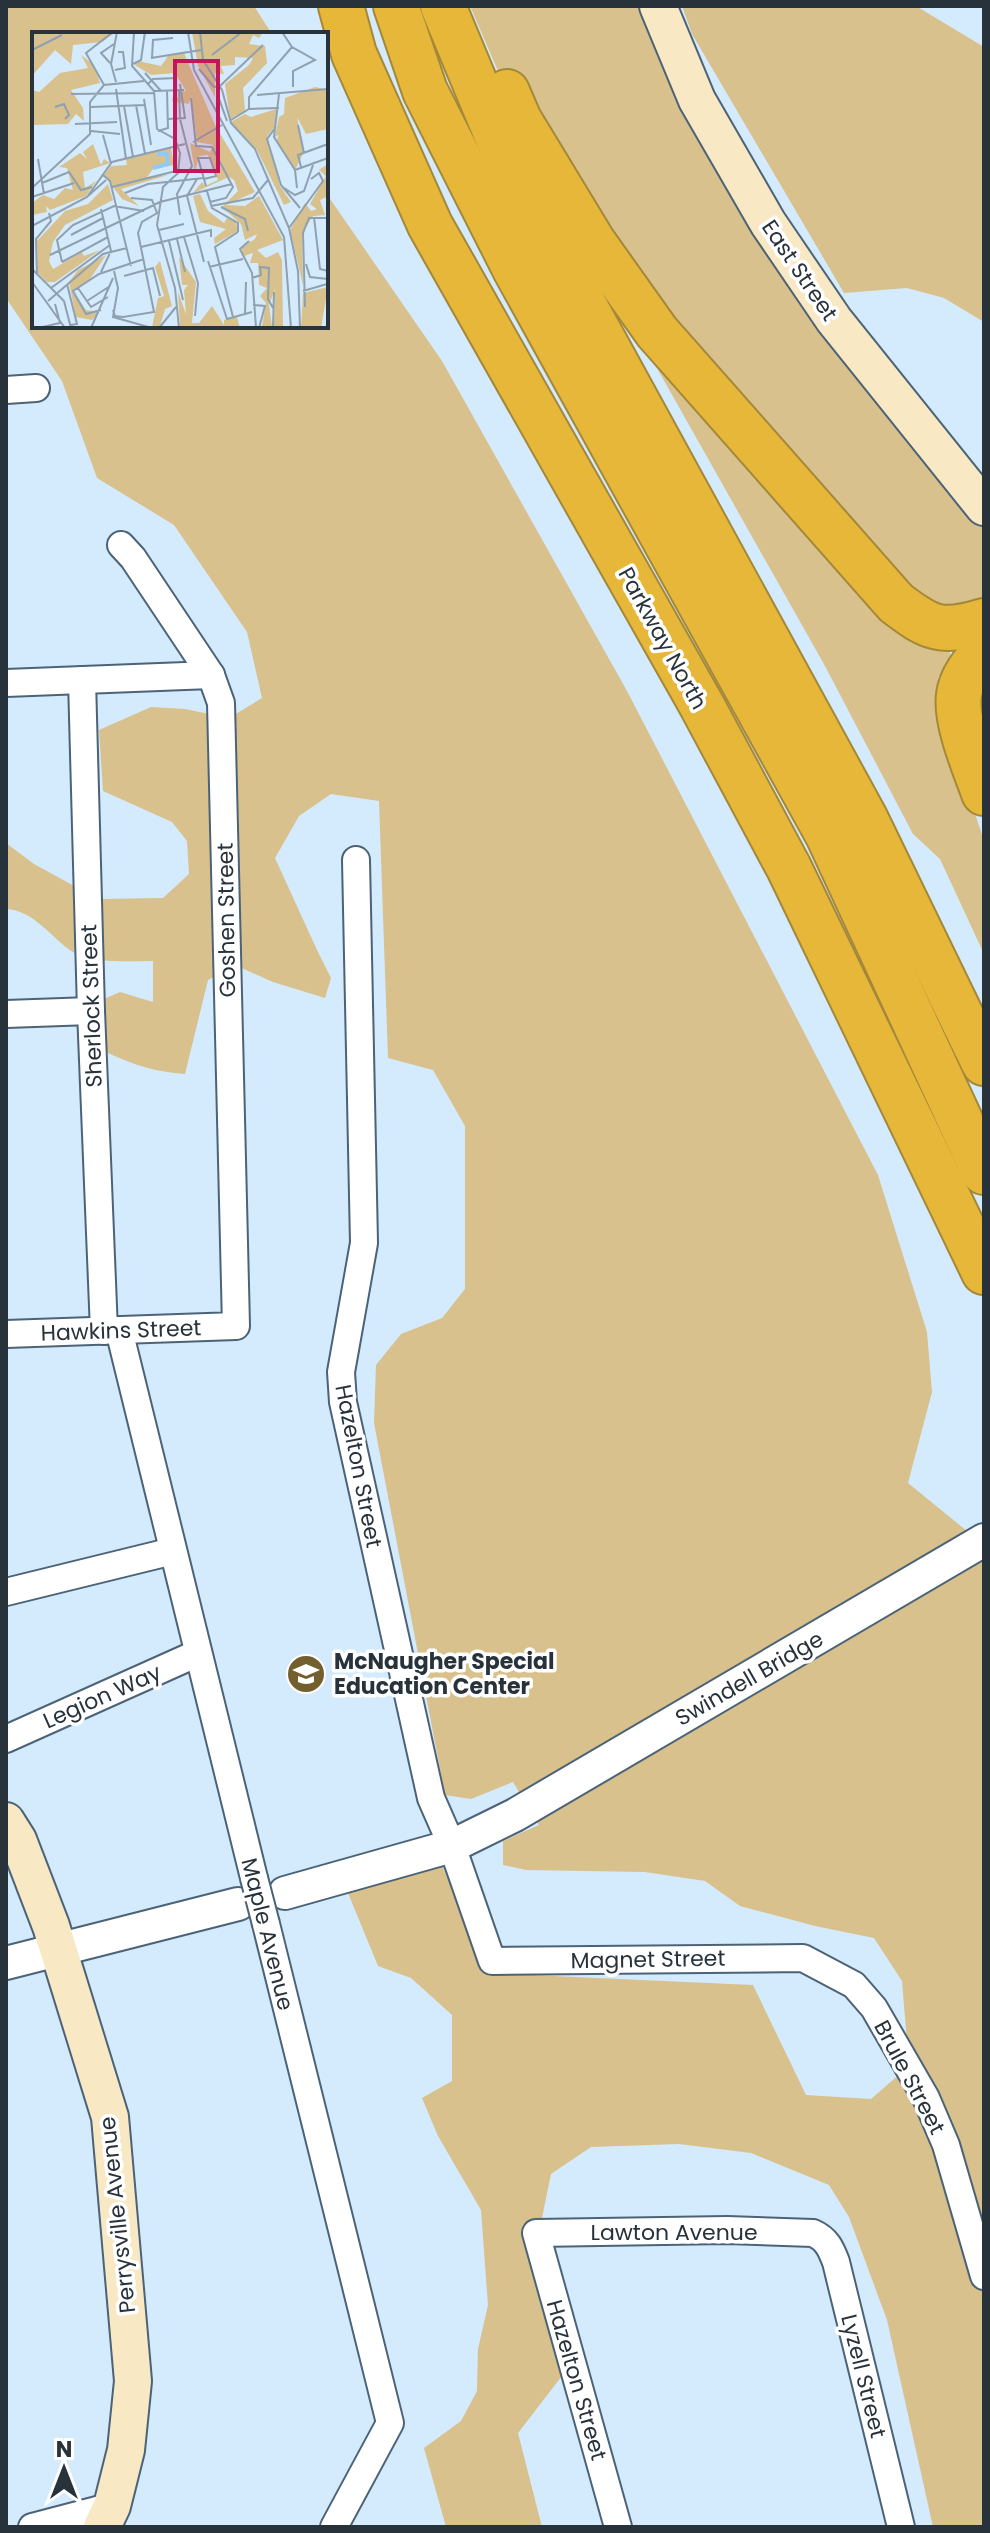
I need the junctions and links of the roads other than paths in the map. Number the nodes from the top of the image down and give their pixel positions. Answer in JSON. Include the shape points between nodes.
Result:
{"nodes":[{"id":1,"x":341,"y":6,"type":"edge"},
{"id":2,"x":396,"y":6,"type":"edge"},
{"id":3,"x":443,"y":6,"type":"edge"},
{"id":4,"x":470,"y":6,"type":"edge"},
{"id":5,"x":658,"y":6,"type":"edge"},
{"id":6,"x":36,"y":388,"type":"dead end"},
{"id":7,"x":6,"y":390,"type":"edge"},
{"id":8,"x":984,"y":507,"type":"edge"},
{"id":9,"x":121,"y":545,"type":"dead end"},
{"id":10,"x":984,"y":621,"type":"edge"},
{"id":11,"x":984,"y":651,"type":"edge"},
{"id":12,"x":211,"y":675,"type":"junction"},
{"id":13,"x":82,"y":680,"type":"junction"},
{"id":14,"x":6,"y":683,"type":"edge"},
{"id":15,"x":984,"y":793,"type":"edge"},
{"id":16,"x":356,"y":860,"type":"dead end"},
{"id":17,"x":91,"y":1011,"type":"junction"},
{"id":18,"x":6,"y":1014,"type":"edge"},
{"id":19,"x":984,"y":1063,"type":"edge"},
{"id":20,"x":984,"y":1172,"type":"edge"},
{"id":21,"x":984,"y":1272,"type":"edge"},
{"id":22,"x":236,"y":1326,"type":"joint"},
{"id":23,"x":112,"y":1331,"type":"junction"},
{"id":24,"x":6,"y":1334,"type":"edge"},
{"id":25,"x":984,"y":1540,"type":"edge"},
{"id":26,"x":173,"y":1551,"type":"junction"},
{"id":27,"x":6,"y":1592,"type":"edge"},
{"id":28,"x":198,"y":1653,"type":"junction"},
{"id":29,"x":6,"y":1739,"type":"edge"},
{"id":30,"x":6,"y":1821,"type":"edge"},
{"id":31,"x":452,"y":1846,"type":"junction"},
{"id":32,"x":246,"y":1891,"type":"junction"},
{"id":33,"x":285,"y":1893,"type":"dead end"},
{"id":34,"x":59,"y":1949,"type":"junction"},
{"id":35,"x":803,"y":1958,"type":"joint"},
{"id":36,"x":492,"y":1961,"type":"joint"},
{"id":37,"x":6,"y":1963,"type":"edge"},
{"id":38,"x":536,"y":2233,"type":"joint"},
{"id":39,"x":813,"y":2233,"type":"joint"},
{"id":40,"x":984,"y":2276,"type":"edge"},
{"id":41,"x":107,"y":2517,"type":"edge"},
{"id":42,"x":32,"y":2527,"type":"edge"},
{"id":43,"x":334,"y":2527,"type":"edge"},
{"id":44,"x":618,"y":2527,"type":"edge"},
{"id":45,"x":901,"y":2527,"type":"edge"}],
"edges":[{"from":1,"to":21,"type":"highway","name":"Parkway North","via":[[354,54],[430,225],[789,868]]},
{"from":2,"to":20,"type":"highway","via":[[425,91],[515,269],[828,835]]},
{"from":3,"to":19,"type":"highway","via":[[515,179],[865,818]]},
{"from":4,"to":10,"type":"highway","via":[[519,120],[593,242],[657,332],[896,603],[922,623],[942,629]]},
{"from":5,"to":8,"type":"main road","name":"East Street","via":[[697,100],[768,223],[834,320]]},
{"from":6,"to":7,"type":"street"},
{"from":9,"to":12,"type":"street","name":"Goshen Street"},
{"from":11,"to":15,"type":"highway","via":[[970,667],[959,695],[963,732]]},
{"from":12,"to":13,"type":"street"},
{"from":12,"to":22,"type":"street","name":"Goshen Street","via":[[221,703]]},
{"from":13,"to":14,"type":"street"},
{"from":13,"to":17,"type":"street","name":"Sherlock Street"},
{"from":16,"to":31,"type":"street","name":"Hazelton Street","via":[[364,1243],[341,1372],[343,1402],[431,1798]]},
{"from":17,"to":18,"type":"street"},
{"from":17,"to":23,"type":"street","name":"Sherlock Street"},
{"from":22,"to":23,"type":"street","name":"Hawkins Street"},
{"from":23,"to":24,"type":"street","name":"Hawkins Street"},
{"from":23,"to":26,"type":"street","name":"Maple Avenue"},
{"from":25,"to":31,"type":"street","name":"Swindell Bridge","via":[[515,1815]]},
{"from":26,"to":27,"type":"street"},
{"from":26,"to":28,"type":"street","name":"Maple Avenue"},
{"from":28,"to":29,"type":"street","name":"Legion Way"},
{"from":28,"to":32,"type":"street","name":"Maple Avenue"},
{"from":30,"to":34,"type":"main road","name":"Perrysville Avenue"},
{"from":31,"to":33,"type":"street","name":"Swindell Bridge"},
{"from":31,"to":36,"type":"street","name":"Hazelton Street"},
{"from":32,"to":34,"type":"street"},
{"from":32,"to":43,"type":"street","name":"Maple Avenue","bridge":true,"via":[[266,1924],[390,2423]]},
{"from":34,"to":37,"type":"street"},
{"from":34,"to":41,"type":"main road","name":"Perrysville Avenue","via":[[110,2117],[133,2381],[126,2450]]},
{"from":35,"to":36,"type":"street","name":"Magnet Street"},
{"from":35,"to":40,"type":"street","name":"Brule Street","via":[[854,1985],[874,2008],[926,2098],[946,2145]]},
{"from":38,"to":39,"type":"street","name":"Lawton Avenue"},
{"from":38,"to":44,"type":"street","name":"Hazelton Street"},
{"from":39,"to":45,"type":"street","name":"Lyzell Street","via":[[827,2243],[836,2262]]},
{"from":41,"to":42,"type":"street"}]}
